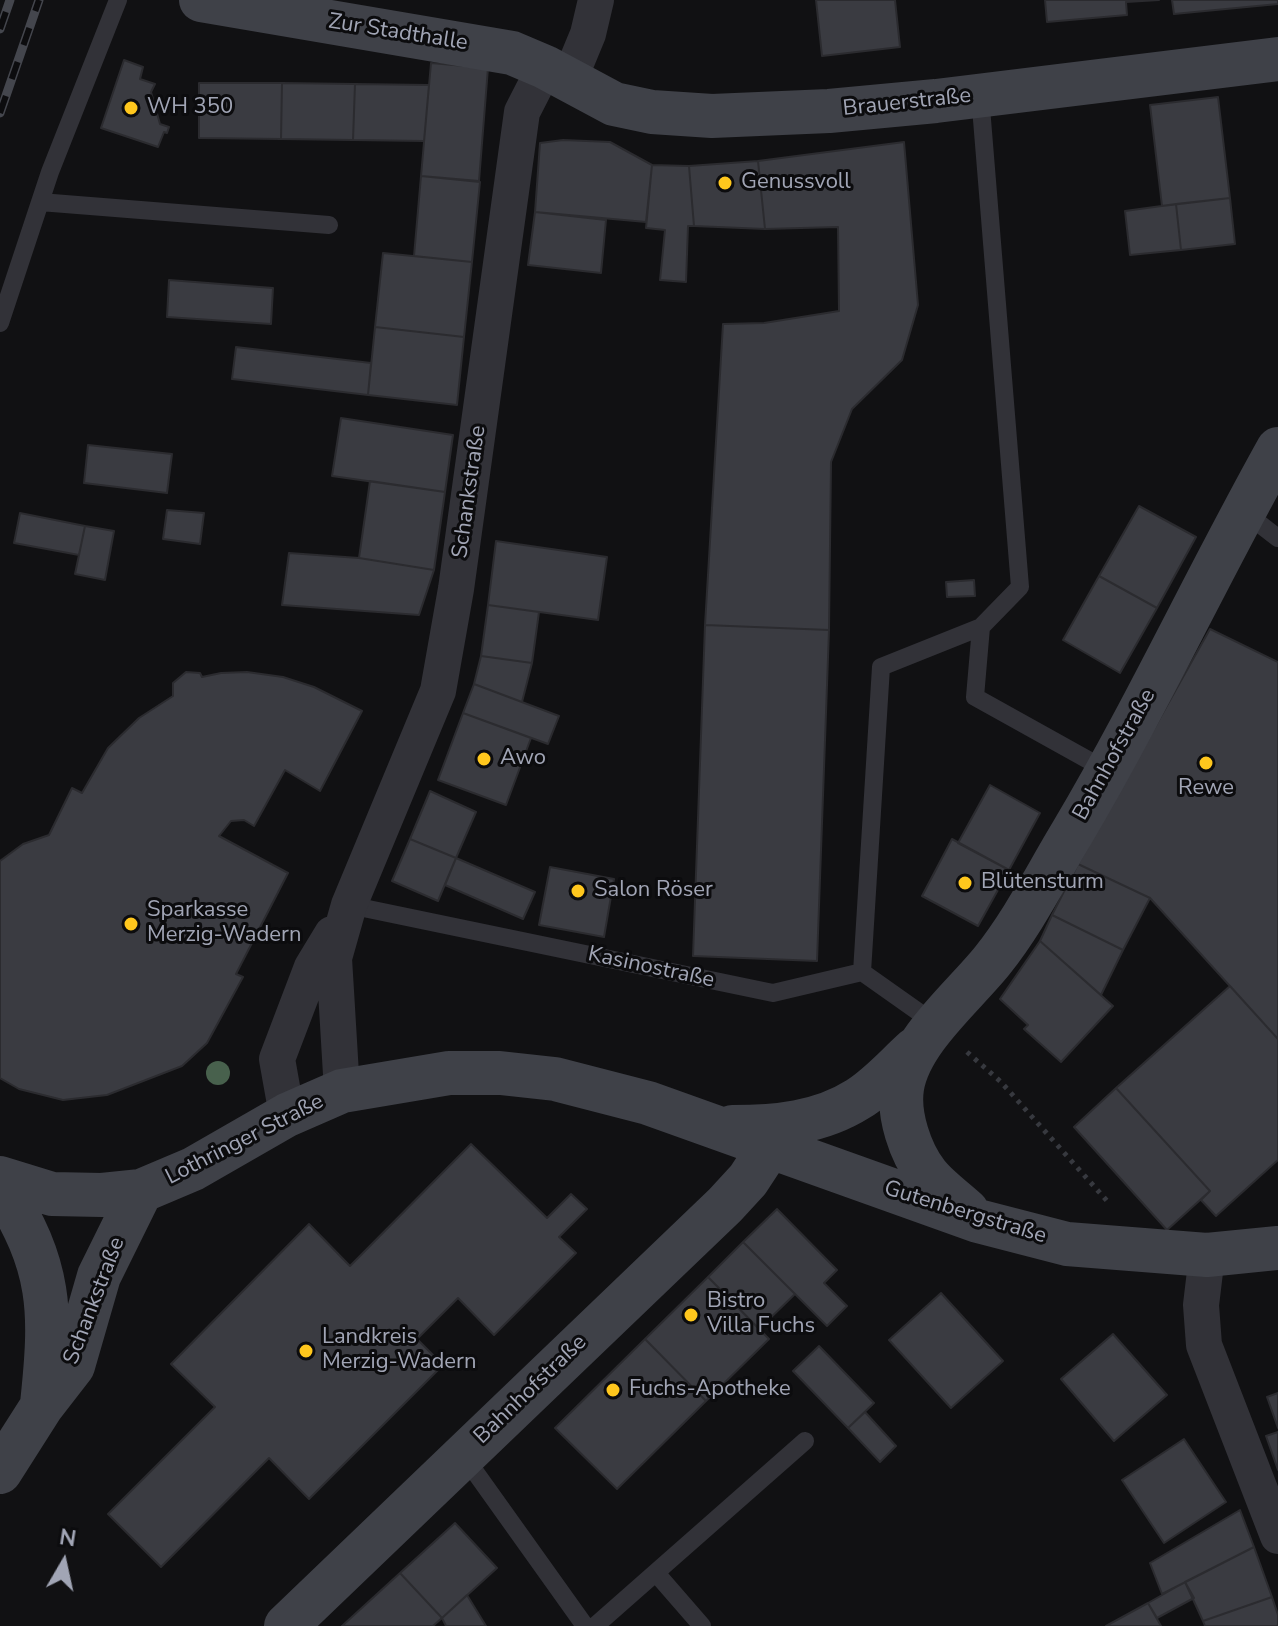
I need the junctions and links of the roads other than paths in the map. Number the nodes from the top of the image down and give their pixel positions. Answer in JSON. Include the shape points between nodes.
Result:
{"nodes":[{"id":1,"x":118,"y":0,"type":"edge"},
{"id":2,"x":201,"y":0,"type":"edge"},
{"id":3,"x":596,"y":0,"type":"edge"},
{"id":4,"x":263,"y":6,"type":"edge"},
{"id":5,"x":1278,"y":59,"type":"edge"},
{"id":6,"x":557,"y":73,"type":"junction"},
{"id":7,"x":980,"y":95,"type":"junction"},
{"id":8,"x":40,"y":202,"type":"junction"},
{"id":9,"x":329,"y":225,"type":"dead end"},
{"id":10,"x":0,"y":323,"type":"edge"},
{"id":11,"x":1278,"y":449,"type":"edge"},
{"id":12,"x":1243,"y":511,"type":"junction"},
{"id":13,"x":1278,"y":538,"type":"edge"},
{"id":14,"x":981,"y":627,"type":"junction"},
{"id":15,"x":1108,"y":771,"type":"junction"},
{"id":16,"x":349,"y":905,"type":"junction"},
{"id":17,"x":862,"y":972,"type":"junction"},
{"id":18,"x":930,"y":1034,"type":"junction"},
{"id":19,"x":342,"y":1091,"type":"junction"},
{"id":20,"x":287,"y":1115,"type":"junction"},
{"id":21,"x":716,"y":1127,"type":"junction"},
{"id":22,"x":769,"y":1148,"type":"junction"},
{"id":23,"x":0,"y":1178,"type":"edge"},
{"id":24,"x":0,"y":1185,"type":"edge"},
{"id":25,"x":141,"y":1191,"type":"junction"},
{"id":26,"x":978,"y":1221,"type":"junction"},
{"id":27,"x":1278,"y":1248,"type":"edge"},
{"id":28,"x":1207,"y":1255,"type":"junction"},
{"id":29,"x":42,"y":1406,"type":"junction"},
{"id":30,"x":805,"y":1441,"type":"dead end"},
{"id":31,"x":463,"y":1455,"type":"junction"},
{"id":32,"x":2,"y":1466,"type":"edge"},
{"id":33,"x":1278,"y":1536,"type":"edge"},
{"id":34,"x":656,"y":1573,"type":"junction"},
{"id":35,"x":286,"y":1626,"type":"edge"},
{"id":36,"x":585,"y":1626,"type":"edge"},
{"id":37,"x":595,"y":1626,"type":"edge"},
{"id":38,"x":702,"y":1626,"type":"edge"}],
"edges":[{"from":1,"to":8,"type":"lane"},
{"from":2,"to":4,"type":"main road","name":"Zur Stadthalle"},
{"from":3,"to":6,"type":"street","name":"Schankstraße","via":[[588,34]]},
{"from":4,"to":6,"type":"main road","name":"Zur Stadthalle","via":[[512,53]]},
{"from":5,"to":7,"type":"main road","name":"Brauerstraße"},
{"from":6,"to":7,"type":"main road","name":"Brauerstraße","via":[[614,104],[712,116],[829,111]]},
{"from":6,"to":16,"type":"street","name":"Schankstraße","via":[[522,112],[438,691]]},
{"from":7,"to":14,"type":"lane","via":[[1020,587]]},
{"from":8,"to":9,"type":"lane"},
{"from":8,"to":10,"type":"lane"},
{"from":11,"to":12,"type":"main road","name":"Bahnhofstraße"},
{"from":12,"to":13,"type":"lane"},
{"from":12,"to":15,"type":"main road","name":"Bahnhofstraße"},
{"from":14,"to":15,"type":"lane","via":[[975,697]]},
{"from":14,"to":17,"type":"lane","via":[[881,667]]},
{"from":15,"to":18,"type":"main road","name":"Bahnhofstraße","via":[[1034,901],[993,960]]},
{"from":16,"to":17,"type":"lane","name":"Kasinostraße","via":[[773,993]]},
{"from":16,"to":19,"type":"street","name":"Schankstraße","via":[[334,958]]},
{"from":16,"to":20,"type":"street","name":"Schankstraße","via":[[312,967],[277,1059]]},
{"from":17,"to":18,"type":"lane"},
{"from":18,"to":21,"type":"main road","name":"Bahnhofstraße","via":[[859,1098],[816,1118],[778,1127]]},
{"from":18,"to":26,"type":"main road","name":"Bahnhofstraße","via":[[908,1068],[902,1089],[908,1138],[926,1173]]},
{"from":19,"to":20,"type":"main road","name":"Lothringer Straße"},
{"from":19,"to":21,"type":"main road","name":"Lothringer Straße","via":[[449,1073],[500,1073],[555,1079]]},
{"from":20,"to":25,"type":"main road","name":"Lothringer Straße","via":[[193,1169]]},
{"from":21,"to":22,"type":"main road","name":"Lothringer Straße"},
{"from":22,"to":26,"type":"main road","name":"Gutenbergstraße"},
{"from":22,"to":31,"type":"main road","name":"Bahnhofstraße","via":[[725,1205]]},
{"from":23,"to":25,"type":"main road","name":"Lothringer Straße","via":[[52,1194]]},
{"from":24,"to":29,"type":"main road","name":"Schankstraße","via":[[22,1220],[45,1289],[49,1343]]},
{"from":25,"to":29,"type":"main road","name":"Schankstraße","via":[[99,1276],[73,1366]]},
{"from":26,"to":28,"type":"main road","name":"Gutenbergstraße","via":[[1067,1244]]},
{"from":27,"to":28,"type":"main road","name":"Gutenbergstraße"},
{"from":28,"to":33,"type":"street","via":[[1201,1305],[1204,1345]]},
{"from":29,"to":32,"type":"main road","name":"Schankstraße"},
{"from":30,"to":34,"type":"lane"},
{"from":31,"to":35,"type":"main road","name":"Bahnhofstraße"},
{"from":31,"to":36,"type":"lane"},
{"from":34,"to":37,"type":"lane"},
{"from":34,"to":38,"type":"lane"}]}
